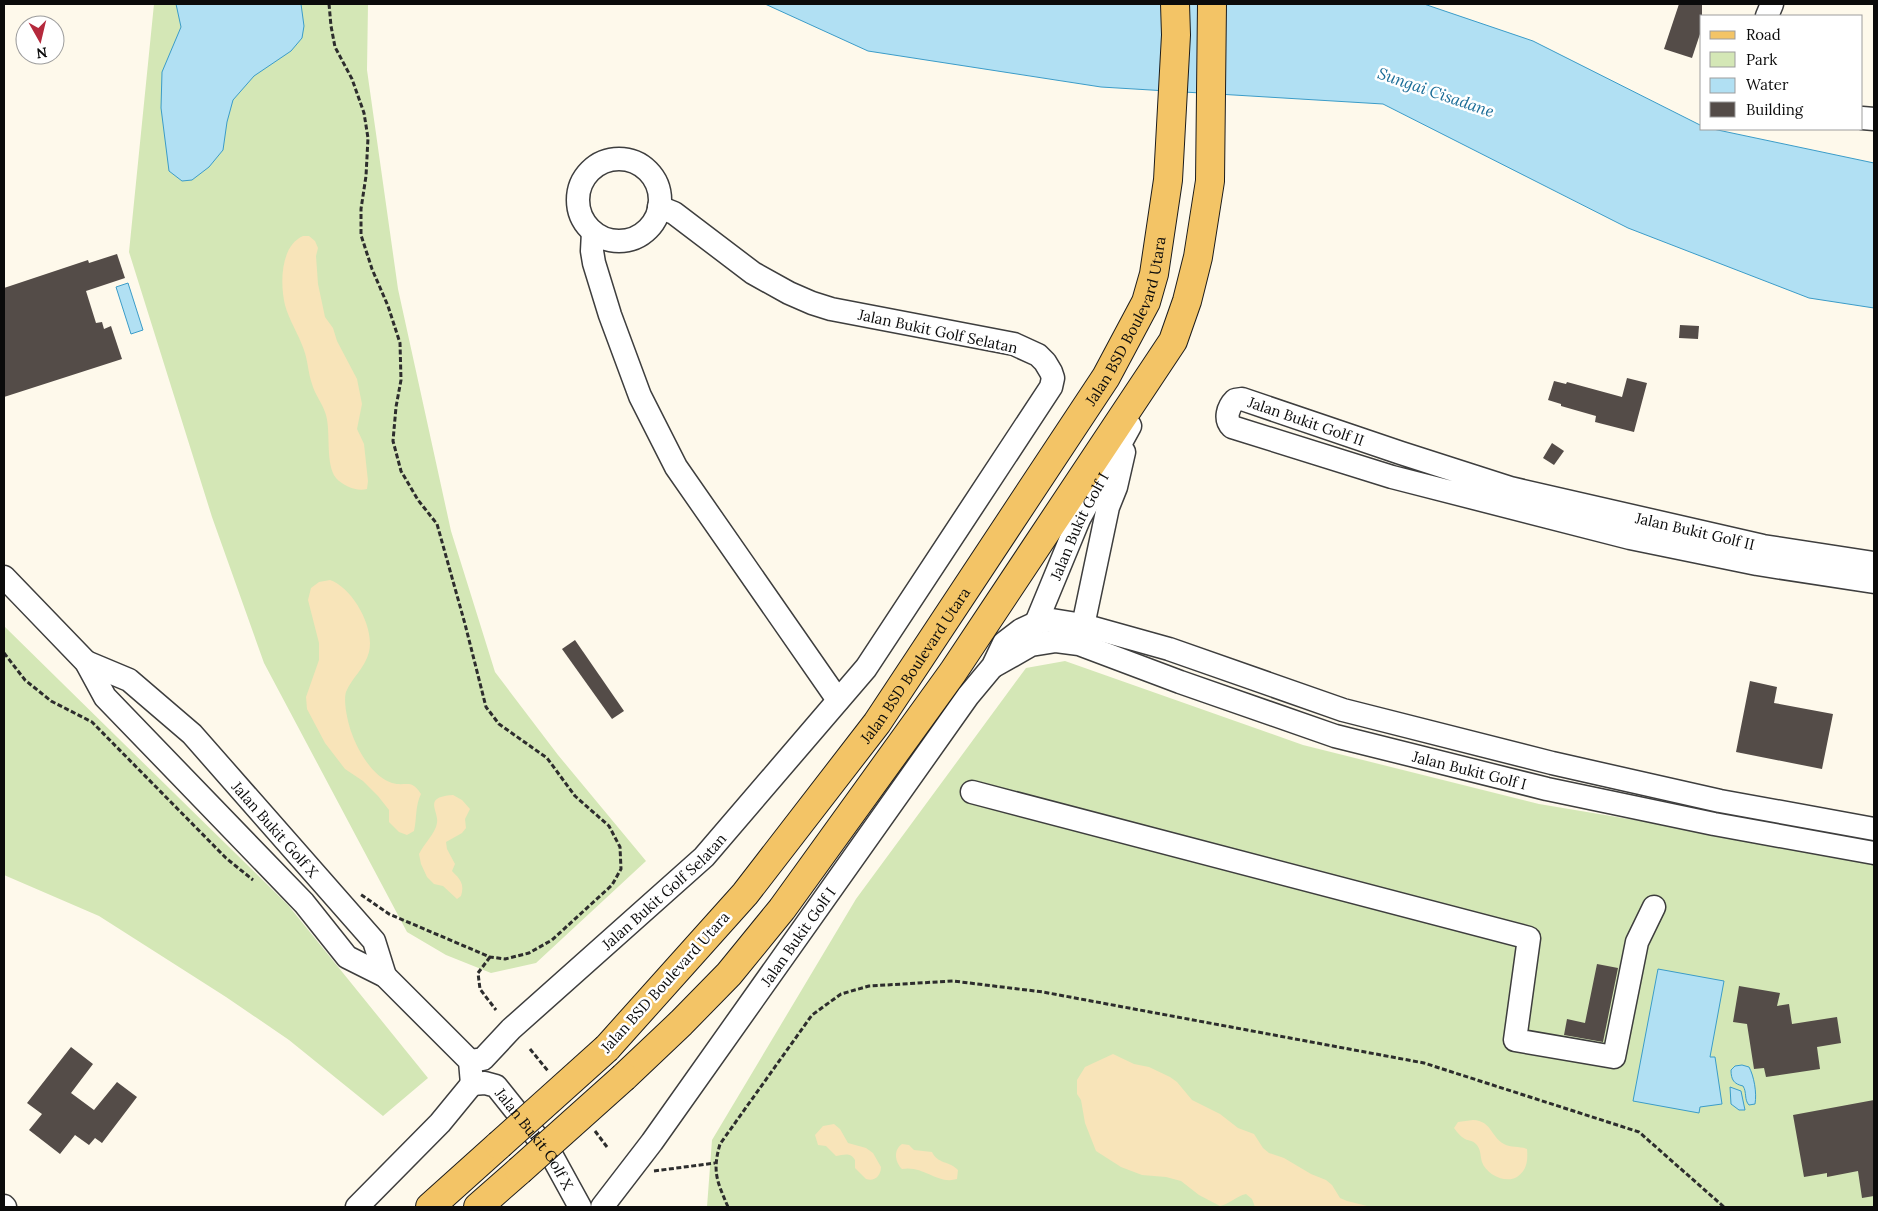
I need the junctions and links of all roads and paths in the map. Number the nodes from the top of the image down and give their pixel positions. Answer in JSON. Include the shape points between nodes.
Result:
{"nodes":[{"id":1,"x":329,"y":4,"type":"edge"},
{"id":2,"x":1175,"y":4,"type":"edge"},
{"id":3,"x":1212,"y":4,"type":"edge"},
{"id":4,"x":659,"y":207,"type":"junction"},
{"id":5,"x":593,"y":232,"type":"junction"},
{"id":6,"x":1173,"y":341,"type":"junction"},
{"id":7,"x":1127,"y":432,"type":"junction"},
{"id":8,"x":1874,"y":563,"type":"edge"},
{"id":9,"x":4,"y":577,"type":"edge"},
{"id":10,"x":1874,"y":582,"type":"edge"},
{"id":11,"x":1036,"y":623,"type":"junction"},
{"id":12,"x":1081,"y":634,"type":"junction"},
{"id":13,"x":4,"y":653,"type":"edge"},
{"id":14,"x":86,"y":662,"type":"junction"},
{"id":15,"x":993,"y":666,"type":"junction"},
{"id":16,"x":838,"y":700,"type":"junction"},
{"id":17,"x":192,"y":734,"type":"junction"},
{"id":18,"x":166,"y":760,"type":"junction"},
{"id":19,"x":972,"y":792,"type":"dead end"},
{"id":20,"x":1874,"y":829,"type":"edge"},
{"id":21,"x":1874,"y":853,"type":"edge"},
{"id":22,"x":254,"y":881,"type":"dead end"},
{"id":23,"x":327,"y":886,"type":"junction"},
{"id":24,"x":358,"y":893,"type":"dead end"},
{"id":25,"x":304,"y":903,"type":"junction"},
{"id":26,"x":1654,"y":907,"type":"dead end"},
{"id":27,"x":490,"y":957,"type":"junction"},
{"id":28,"x":385,"y":976,"type":"junction"},
{"id":29,"x":496,"y":1010,"type":"dead end"},
{"id":30,"x":477,"y":1060,"type":"junction"},
{"id":31,"x":479,"y":1084,"type":"junction"},
{"id":32,"x":715,"y":1163,"type":"junction"},
{"id":33,"x":645,"y":1172,"type":"dead end"},
{"id":34,"x":357,"y":1207,"type":"edge"},
{"id":35,"x":430,"y":1207,"type":"edge"},
{"id":36,"x":478,"y":1207,"type":"edge"},
{"id":37,"x":580,"y":1207,"type":"edge"},
{"id":38,"x":602,"y":1207,"type":"edge"},
{"id":39,"x":728,"y":1207,"type":"edge"},
{"id":40,"x":1724,"y":1207,"type":"edge"}],
"edges":[{"from":1,"to":27,"type":"path","via":[[335,47],[352,79],[364,113],[368,138],[361,235],[400,344],[401,380],[393,442],[401,471],[437,524],[486,707],[499,724],[546,758],[575,796],[609,826],[620,847],[622,869],[612,885],[552,940],[529,953],[505,959]]},
{"from":2,"to":35,"type":"main road","name":"Jalan BSD Boulevard Utara","bridge":true,"via":[[1168,180],[1154,274],[1146,302],[1106,377],[877,723],[745,894],[607,1048]]},
{"from":3,"to":6,"type":"main road","via":[[1210,182],[1198,257]]},
{"from":4,"to":5,"type":"street","via":[[650,226],[633,238],[612,240]]},
{"from":4,"to":5,"type":"street","via":[[659,189],[644,167],[627,159],[600,163],[586,175],[578,191],[578,209]]},
{"from":4,"to":16,"type":"street","name":"Jalan Bukit Golf Selatan","via":[[674,214],[753,273],[812,303],[1014,344],[1038,355],[1052,372],[1047,394],[866,668]]},
{"from":5,"to":16,"type":"street","via":[[594,263],[625,357],[640,396],[676,467]]},
{"from":6,"to":7,"type":"street","name":"Jalan Bukit Golf I"},
{"from":6,"to":36,"type":"main road","bridge":true,"via":[[953,672],[782,909],[729,974],[681,1023]]},
{"from":7,"to":11,"type":"street","name":"Jalan Bukit Golf I","via":[[1079,519]]},
{"from":7,"to":12,"type":"street","name":"Jalan Bukit Golf I"},
{"from":8,"to":10,"type":"street","name":"Jalan Bukit Golf II","via":[[1763,546],[1510,488],[1242,399],[1235,400],[1228,410],[1232,427],[1392,477],[1630,538],[1757,564]]},
{"from":9,"to":14,"type":"street","name":"Jalan Bukit Golf X"},
{"from":11,"to":12,"type":"street","name":"Jalan Bukit Golf I","via":[[1052,620]]},
{"from":11,"to":15,"type":"street","name":"Jalan Bukit Golf I","via":[[1004,643]]},
{"from":12,"to":15,"type":"street","name":"Jalan Bukit Golf I","via":[[1031,645]]},
{"from":12,"to":20,"type":"street","name":"Jalan Bukit Golf I","via":[[1169,650],[1353,712],[1552,764],[1720,801]]},
{"from":12,"to":21,"type":"street","name":"Jalan Bukit Golf I","via":[[1180,682],[1335,736],[1546,789]]},
{"from":13,"to":22,"type":"path","via":[[25,680],[51,701],[92,722],[226,858]]},
{"from":14,"to":17,"type":"street","name":"Jalan Bukit Golf X","via":[[129,680]]},
{"from":14,"to":18,"type":"street","name":"Jalan Bukit Golf X","via":[[106,697]]},
{"from":15,"to":38,"type":"street","name":"Jalan Bukit Golf I","via":[[968,696],[652,1142]]},
{"from":16,"to":30,"type":"street","name":"Jalan Bukit Golf Selatan","via":[[704,857]]},
{"from":17,"to":18,"type":"street"},
{"from":17,"to":23,"type":"street","name":"Jalan Bukit Golf X"},
{"from":18,"to":25,"type":"street","name":"Jalan Bukit Golf X"},
{"from":19,"to":26,"type":"street","via":[[1529,938],[1515,1040],[1614,1058],[1637,942]]},
{"from":23,"to":25,"type":"street"},
{"from":23,"to":28,"type":"street","name":"Jalan Bukit Golf X","via":[[374,940]]},
{"from":24,"to":27,"type":"path","via":[[389,914]]},
{"from":25,"to":28,"type":"street","name":"Jalan Bukit Golf X","via":[[347,957]]},
{"from":27,"to":29,"type":"path","via":[[478,973],[480,990]]},
{"from":28,"to":30,"type":"street","name":"Jalan Bukit Golf X"},
{"from":30,"to":31,"type":"street"},
{"from":31,"to":34,"type":"street"},
{"from":31,"to":37,"type":"street","name":"Jalan Bukit Golf X","via":[[496,1086],[529,1126],[552,1156]]},
{"from":32,"to":33,"type":"path"},
{"from":32,"to":39,"type":"path","via":[[718,1184]]},
{"from":32,"to":40,"type":"path","via":[[720,1144],[812,1015],[841,994],[869,986],[953,981],[1043,992],[1424,1063],[1639,1132]]}]}
